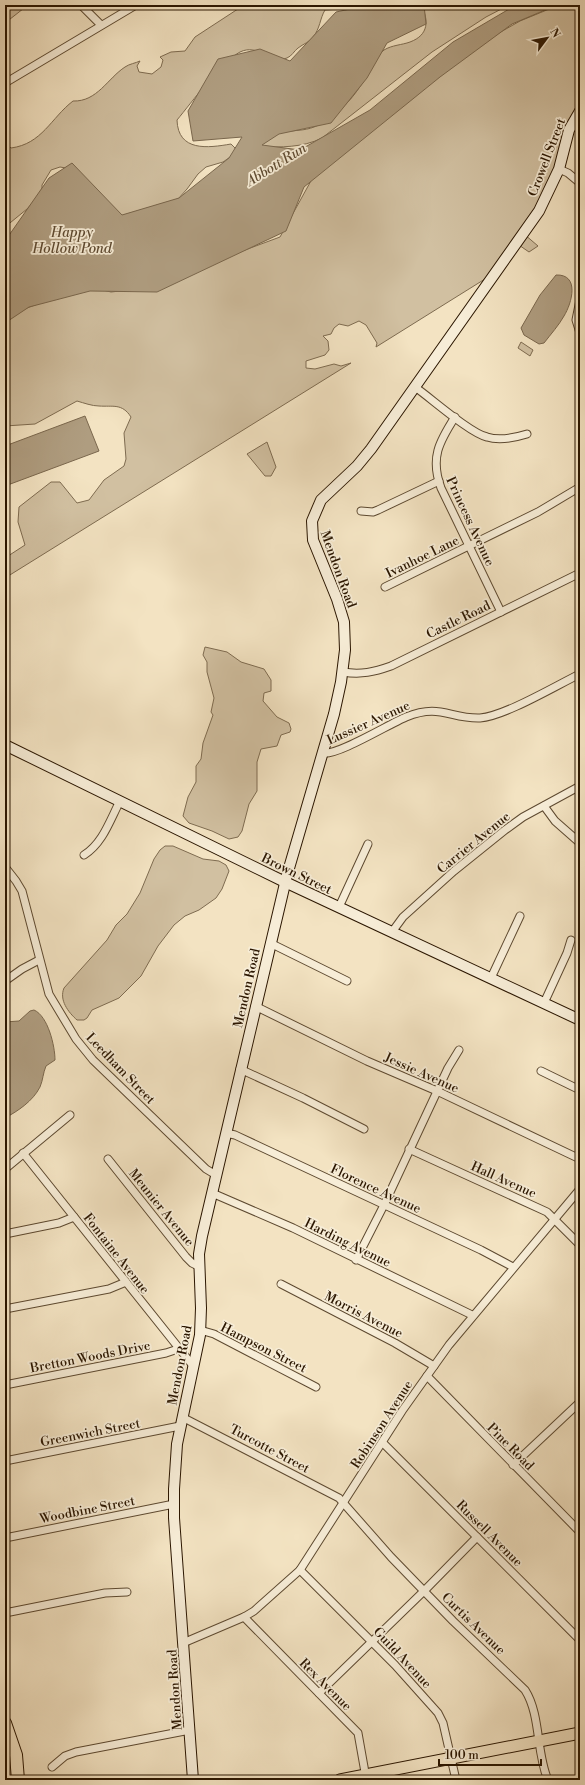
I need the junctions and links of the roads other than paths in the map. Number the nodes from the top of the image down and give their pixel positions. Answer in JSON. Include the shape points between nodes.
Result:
{"nodes":[{"id":1,"x":81,"y":5,"type":"edge"},
{"id":2,"x":136,"y":5,"type":"edge"},
{"id":3,"x":101,"y":25,"type":"junction"},
{"id":4,"x":5,"y":83,"type":"edge"},
{"id":5,"x":580,"y":110,"type":"edge"},
{"id":6,"x":559,"y":169,"type":"junction"},
{"id":7,"x":580,"y":183,"type":"edge"},
{"id":8,"x":496,"y":271,"type":"joint"},
{"id":9,"x":580,"y":300,"type":"edge"},
{"id":10,"x":580,"y":334,"type":"edge"},
{"id":11,"x":416,"y":387,"type":"junction"},
{"id":12,"x":455,"y":417,"type":"junction"},
{"id":13,"x":526,"y":434,"type":"dead end"},
{"id":14,"x":439,"y":481,"type":"junction"},
{"id":15,"x":580,"y":487,"type":"edge"},
{"id":16,"x":361,"y":511,"type":"dead end"},
{"id":17,"x":470,"y":546,"type":"junction"},
{"id":18,"x":580,"y":573,"type":"edge"},
{"id":19,"x":385,"y":587,"type":"dead end"},
{"id":20,"x":501,"y":612,"type":"junction"},
{"id":21,"x":343,"y":672,"type":"junction"},
{"id":22,"x":580,"y":674,"type":"edge"},
{"id":23,"x":5,"y":745,"type":"edge"},
{"id":24,"x":323,"y":752,"type":"junction"},
{"id":25,"x":580,"y":786,"type":"edge"},
{"id":26,"x":120,"y":801,"type":"junction"},
{"id":27,"x":544,"y":806,"type":"junction"},
{"id":28,"x":580,"y":843,"type":"edge"},
{"id":29,"x":368,"y":844,"type":"dead end"},
{"id":30,"x":84,"y":855,"type":"dead end"},
{"id":31,"x":5,"y":868,"type":"edge"},
{"id":32,"x":285,"y":882,"type":"junction"},
{"id":33,"x":339,"y":908,"type":"junction"},
{"id":34,"x":520,"y":916,"type":"dead end"},
{"id":35,"x":392,"y":932,"type":"junction"},
{"id":36,"x":571,"y":940,"type":"dead end"},
{"id":37,"x":270,"y":943,"type":"junction"},
{"id":38,"x":39,"y":960,"type":"junction"},
{"id":39,"x":491,"y":978,"type":"junction"},
{"id":40,"x":5,"y":981,"type":"edge"},
{"id":41,"x":347,"y":981,"type":"dead end"},
{"id":42,"x":544,"y":1003,"type":"junction"},
{"id":43,"x":255,"y":1006,"type":"junction"},
{"id":44,"x":580,"y":1020,"type":"edge"},
{"id":45,"x":459,"y":1050,"type":"dead end"},
{"id":46,"x":240,"y":1069,"type":"junction"},
{"id":47,"x":541,"y":1071,"type":"dead end"},
{"id":48,"x":580,"y":1090,"type":"edge"},
{"id":49,"x":437,"y":1091,"type":"junction"},
{"id":50,"x":70,"y":1115,"type":"dead end"},
{"id":51,"x":364,"y":1130,"type":"dead end"},
{"id":52,"x":226,"y":1132,"type":"junction"},
{"id":53,"x":410,"y":1149,"type":"junction"},
{"id":54,"x":23,"y":1152,"type":"junction"},
{"id":55,"x":108,"y":1159,"type":"dead end"},
{"id":56,"x":580,"y":1159,"type":"edge"},
{"id":57,"x":5,"y":1169,"type":"edge"},
{"id":58,"x":216,"y":1175,"type":"junction"},
{"id":59,"x":580,"y":1189,"type":"edge"},
{"id":60,"x":212,"y":1193,"type":"junction"},
{"id":61,"x":384,"y":1205,"type":"junction"},
{"id":62,"x":74,"y":1217,"type":"junction"},
{"id":63,"x":554,"y":1218,"type":"junction"},
{"id":64,"x":5,"y":1234,"type":"edge"},
{"id":65,"x":580,"y":1245,"type":"edge"},
{"id":66,"x":356,"y":1260,"type":"junction"},
{"id":67,"x":200,"y":1267,"type":"junction"},
{"id":68,"x":513,"y":1267,"type":"junction"},
{"id":69,"x":126,"y":1282,"type":"junction"},
{"id":70,"x":281,"y":1284,"type":"dead end"},
{"id":71,"x":5,"y":1309,"type":"edge"},
{"id":72,"x":472,"y":1316,"type":"junction"},
{"id":73,"x":200,"y":1330,"type":"junction"},
{"id":74,"x":178,"y":1349,"type":"junction"},
{"id":75,"x":434,"y":1366,"type":"junction"},
{"id":76,"x":194,"y":1367,"type":"junction"},
{"id":77,"x":427,"y":1376,"type":"junction"},
{"id":78,"x":5,"y":1385,"type":"edge"},
{"id":79,"x":316,"y":1387,"type":"dead end"},
{"id":80,"x":580,"y":1402,"type":"edge"},
{"id":81,"x":181,"y":1422,"type":"junction"},
{"id":82,"x":383,"y":1443,"type":"junction"},
{"id":83,"x":5,"y":1461,"type":"edge"},
{"id":84,"x":513,"y":1465,"type":"junction"},
{"id":85,"x":174,"y":1504,"type":"junction"},
{"id":86,"x":344,"y":1504,"type":"junction"},
{"id":87,"x":580,"y":1532,"type":"edge"},
{"id":88,"x":477,"y":1537,"type":"junction"},
{"id":89,"x":5,"y":1538,"type":"edge"},
{"id":90,"x":300,"y":1570,"type":"junction"},
{"id":91,"x":424,"y":1591,"type":"junction"},
{"id":92,"x":127,"y":1592,"type":"dead end"},
{"id":93,"x":5,"y":1613,"type":"edge"},
{"id":94,"x":244,"y":1618,"type":"junction"},
{"id":95,"x":580,"y":1640,"type":"edge"},
{"id":96,"x":372,"y":1642,"type":"junction"},
{"id":97,"x":183,"y":1643,"type":"junction"},
{"id":98,"x":319,"y":1693,"type":"junction"},
{"id":99,"x":5,"y":1723,"type":"edge"},
{"id":100,"x":190,"y":1730,"type":"junction"},
{"id":101,"x":580,"y":1732,"type":"edge"},
{"id":102,"x":538,"y":1741,"type":"junction"},
{"id":103,"x":452,"y":1758,"type":"junction"},
{"id":104,"x":52,"y":1767,"type":"dead end"},
{"id":105,"x":366,"y":1778,"type":"edge"},
{"id":106,"x":18,"y":1780,"type":"edge"},
{"id":107,"x":193,"y":1780,"type":"edge"},
{"id":108,"x":340,"y":1780,"type":"edge"},
{"id":109,"x":456,"y":1780,"type":"edge"},
{"id":110,"x":548,"y":1780,"type":"edge"}],
"edges":[{"from":1,"to":3,"type":"street"},
{"from":2,"to":3,"type":"street"},
{"from":3,"to":4,"type":"street"},
{"from":5,"to":6,"type":"street","name":"Crowell Street","via":[[569,130]]},
{"from":6,"to":7,"type":"street"},
{"from":6,"to":8,"type":"street","name":"Crowell Street","via":[[539,211]]},
{"from":8,"to":11,"type":"street","name":"Mendon Road"},
{"from":9,"to":10,"type":"street","via":[[576,320]]},
{"from":11,"to":12,"type":"street"},
{"from":11,"to":21,"type":"street","name":"Mendon Road","via":[[364,458],[321,500],[312,521],[313,540],[338,599],[344,622]]},
{"from":12,"to":13,"type":"street","via":[[486,437],[510,438]]},
{"from":12,"to":14,"type":"street","name":"Princess Avenue","via":[[438,446],[436,468]]},
{"from":14,"to":16,"type":"street","via":[[378,510]]},
{"from":14,"to":17,"type":"street","name":"Princess Avenue"},
{"from":15,"to":17,"type":"street","name":"Ivanhoe Lane","via":[[538,512]]},
{"from":17,"to":19,"type":"street","name":"Ivanhoe Lane"},
{"from":17,"to":20,"type":"street","name":"Princess Avenue"},
{"from":18,"to":20,"type":"street","name":"Castle Road"},
{"from":20,"to":21,"type":"street","name":"Castle Road","via":[[376,672]]},
{"from":21,"to":24,"type":"street","name":"Mendon Road"},
{"from":22,"to":24,"type":"street","name":"Lussier Avenue","via":[[497,714],[471,717],[436,710],[418,712],[335,751]]},
{"from":23,"to":26,"type":"street","name":"Brown Street"},
{"from":24,"to":32,"type":"street","name":"Mendon Road"},
{"from":25,"to":27,"type":"street","name":"Carrier Avenue"},
{"from":26,"to":30,"type":"street","via":[[99,842]]},
{"from":26,"to":32,"type":"street","name":"Brown Street"},
{"from":27,"to":28,"type":"street","via":[[555,821]]},
{"from":27,"to":35,"type":"street","name":"Carrier Avenue","via":[[514,823],[459,867],[403,917]]},
{"from":29,"to":33,"type":"street"},
{"from":31,"to":38,"type":"street","name":"Leedham Street","via":[[22,891]]},
{"from":32,"to":33,"type":"street","name":"Brown Street"},
{"from":32,"to":37,"type":"street","name":"Mendon Road"},
{"from":33,"to":35,"type":"street","name":"Brown Street"},
{"from":34,"to":39,"type":"street"},
{"from":35,"to":39,"type":"street","name":"Brown Street"},
{"from":36,"to":42,"type":"street"},
{"from":37,"to":41,"type":"street"},
{"from":37,"to":43,"type":"street","name":"Mendon Road"},
{"from":38,"to":40,"type":"street"},
{"from":38,"to":58,"type":"street","name":"Leedham Street","via":[[50,994],[72,1033],[87,1053],[206,1170]]},
{"from":39,"to":42,"type":"street","name":"Brown Street"},
{"from":42,"to":44,"type":"street","name":"Brown Street"},
{"from":43,"to":46,"type":"street","name":"Mendon Road"},
{"from":43,"to":49,"type":"street","name":"Jessie Avenue","via":[[367,1061]]},
{"from":45,"to":49,"type":"street"},
{"from":46,"to":51,"type":"street"},
{"from":46,"to":52,"type":"street","name":"Mendon Road"},
{"from":47,"to":48,"type":"street"},
{"from":49,"to":53,"type":"street"},
{"from":49,"to":56,"type":"street","name":"Jessie Avenue"},
{"from":50,"to":54,"type":"street"},
{"from":52,"to":58,"type":"street","name":"Mendon Road"},
{"from":52,"to":61,"type":"street","name":"Florence Avenue"},
{"from":53,"to":61,"type":"street"},
{"from":53,"to":63,"type":"street","name":"Hall Avenue","via":[[547,1212]]},
{"from":54,"to":57,"type":"street"},
{"from":54,"to":62,"type":"street","name":"Fontaine Avenue"},
{"from":55,"to":67,"type":"street","name":"Meunier Avenue","via":[[186,1257]]},
{"from":58,"to":60,"type":"street","name":"Mendon Road"},
{"from":59,"to":63,"type":"street","name":"Robinson Avenue"},
{"from":60,"to":66,"type":"street","name":"Harding Avenue","via":[[293,1228]]},
{"from":60,"to":67,"type":"street","name":"Mendon Road","via":[[200,1242]]},
{"from":61,"to":66,"type":"street"},
{"from":61,"to":68,"type":"street","name":"Florence Avenue"},
{"from":62,"to":64,"type":"street","via":[[59,1223]]},
{"from":62,"to":69,"type":"street","name":"Fontaine Avenue"},
{"from":63,"to":65,"type":"street","name":"Hall Avenue"},
{"from":63,"to":68,"type":"street","name":"Robinson Avenue"},
{"from":66,"to":72,"type":"street","name":"Harding Avenue"},
{"from":67,"to":73,"type":"street","name":"Mendon Road"},
{"from":68,"to":72,"type":"street","name":"Robinson Avenue"},
{"from":69,"to":71,"type":"street","via":[[109,1289]]},
{"from":69,"to":74,"type":"street","name":"Fontaine Avenue"},
{"from":70,"to":75,"type":"street","name":"Morris Avenue"},
{"from":72,"to":75,"type":"street","name":"Robinson Avenue"},
{"from":73,"to":76,"type":"street","name":"Mendon Road"},
{"from":73,"to":79,"type":"street","name":"Hampson Street","via":[[212,1333]]},
{"from":74,"to":76,"type":"street","name":"Fontaine Avenue"},
{"from":74,"to":78,"type":"street","name":"Bretton Woods Drive"},
{"from":75,"to":77,"type":"street","name":"Robinson Avenue"},
{"from":76,"to":81,"type":"street","name":"Mendon Road"},
{"from":77,"to":82,"type":"street","name":"Robinson Avenue"},
{"from":77,"to":84,"type":"street","name":"Pine Road"},
{"from":80,"to":84,"type":"street"},
{"from":81,"to":83,"type":"street","name":"Greenwich Street"},
{"from":81,"to":85,"type":"street","name":"Mendon Road","via":[[175,1458]]},
{"from":81,"to":86,"type":"street","name":"Turcotte Street","via":[[339,1498]]},
{"from":82,"to":86,"type":"street","name":"Robinson Avenue"},
{"from":82,"to":88,"type":"street","name":"Russell Avenue"},
{"from":84,"to":87,"type":"street","name":"Pine Road"},
{"from":85,"to":89,"type":"street","name":"Woodbine Street"},
{"from":85,"to":97,"type":"street","name":"Mendon Road"},
{"from":86,"to":90,"type":"street","name":"Robinson Avenue"},
{"from":86,"to":91,"type":"street","name":"Curtis Avenue"},
{"from":88,"to":91,"type":"street"},
{"from":88,"to":95,"type":"street","name":"Russell Avenue"},
{"from":90,"to":94,"type":"street","name":"Robinson Avenue"},
{"from":90,"to":96,"type":"street","name":"Guild Avenue"},
{"from":91,"to":96,"type":"street"},
{"from":91,"to":102,"type":"street","name":"Curtis Avenue","via":[[525,1690],[530,1698]]},
{"from":92,"to":93,"type":"street","via":[[105,1593]]},
{"from":94,"to":97,"type":"street","name":"Robinson Avenue"},
{"from":94,"to":98,"type":"street","name":"Rex Avenue"},
{"from":96,"to":98,"type":"street"},
{"from":96,"to":103,"type":"street","name":"Guild Avenue","via":[[438,1713]]},
{"from":97,"to":100,"type":"street","name":"Mendon Road"},
{"from":98,"to":105,"type":"street","name":"Rex Avenue","via":[[358,1732]]},
{"from":99,"to":106,"type":"highway","via":[[16,1755]]},
{"from":100,"to":104,"type":"street","via":[[76,1752],[65,1756]]},
{"from":100,"to":107,"type":"street","name":"Mendon Road"},
{"from":101,"to":102,"type":"main road"},
{"from":102,"to":103,"type":"main road"},
{"from":102,"to":110,"type":"street","name":"Curtis Avenue"},
{"from":103,"to":105,"type":"main road"},
{"from":103,"to":109,"type":"street","name":"Guild Avenue"},
{"from":105,"to":108,"type":"main road"}]}
